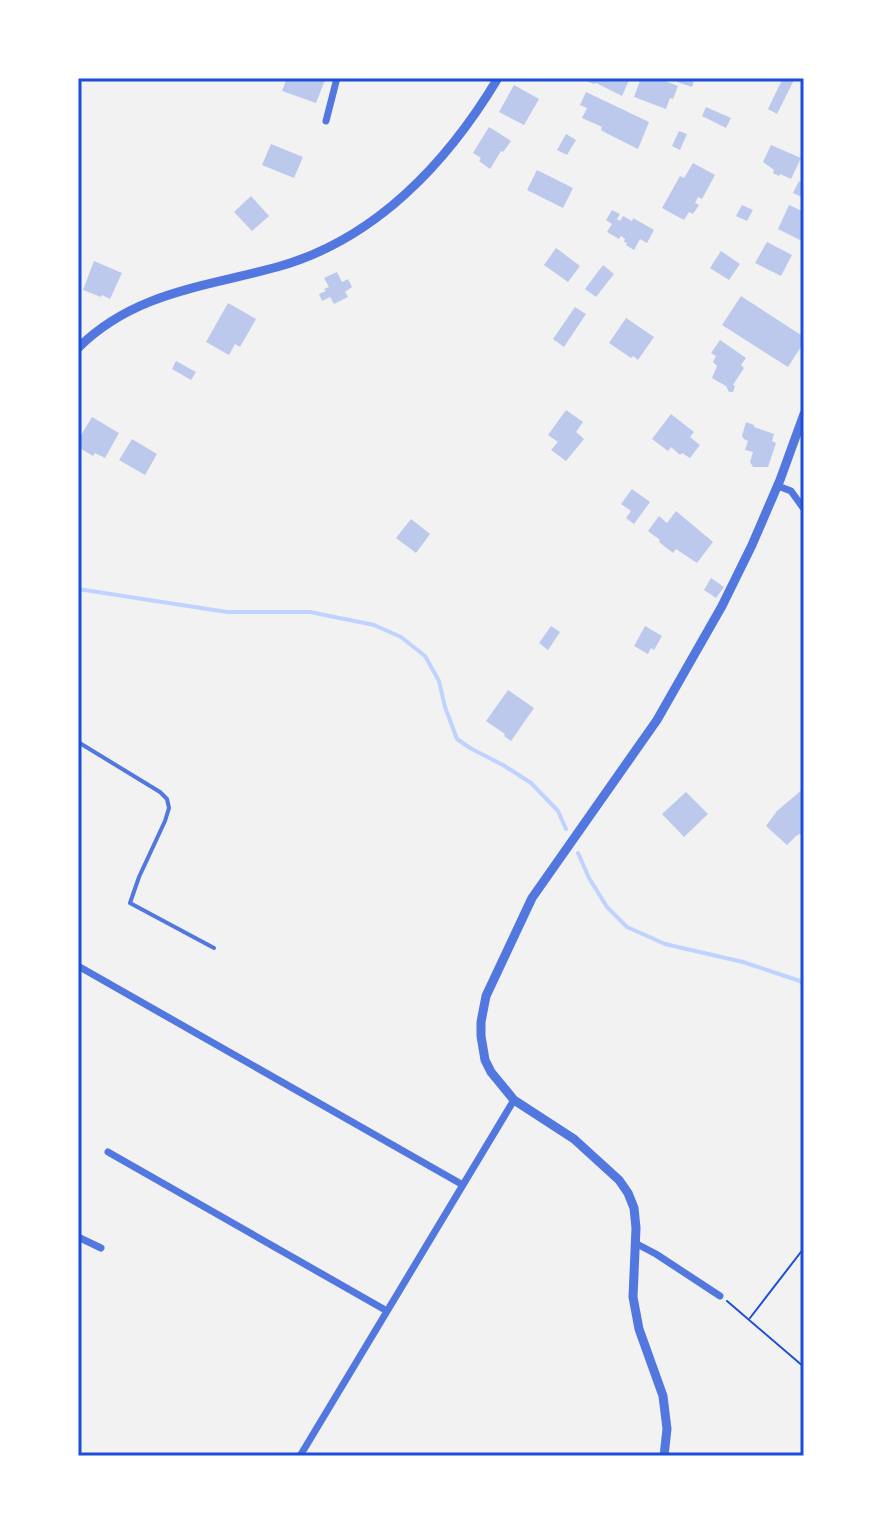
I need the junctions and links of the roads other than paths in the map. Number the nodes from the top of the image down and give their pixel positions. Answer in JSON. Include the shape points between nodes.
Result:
{"nodes":[{"id":1,"x":337,"y":78,"type":"edge"},
{"id":2,"x":498,"y":78,"type":"edge"},
{"id":3,"x":326,"y":121,"type":"dead end"},
{"id":4,"x":78,"y":348,"type":"edge"},
{"id":5,"x":804,"y":414,"type":"edge"},
{"id":6,"x":778,"y":486,"type":"junction"},
{"id":7,"x":804,"y":509,"type":"edge"},
{"id":8,"x":78,"y":742,"type":"edge"},
{"id":9,"x":214,"y":948,"type":"dead end"},
{"id":10,"x":78,"y":966,"type":"edge"},
{"id":11,"x":514,"y":1100,"type":"junction"},
{"id":12,"x":108,"y":1152,"type":"dead end"},
{"id":13,"x":463,"y":1185,"type":"junction"},
{"id":14,"x":78,"y":1237,"type":"edge"},
{"id":15,"x":635,"y":1243,"type":"junction"},
{"id":16,"x":101,"y":1248,"type":"dead end"},
{"id":17,"x":720,"y":1296,"type":"road end"},
{"id":18,"x":387,"y":1311,"type":"junction"},
{"id":19,"x":300,"y":1456,"type":"edge"},
{"id":20,"x":664,"y":1456,"type":"edge"}],
"edges":[{"from":1,"to":3,"type":"street"},
{"from":2,"to":4,"type":"street","via":[[435,164],[366,225],[305,258],[170,293],[137,307]]},
{"from":5,"to":6,"type":"street"},
{"from":6,"to":7,"type":"street","via":[[791,491]]},
{"from":6,"to":11,"type":"street","via":[[722,606],[665,707],[532,898],[486,996],[481,1022],[485,1060]]},
{"from":8,"to":9,"type":"lane","via":[[167,799],[165,821],[130,903]]},
{"from":10,"to":13,"type":"street"},
{"from":11,"to":13,"type":"street"},
{"from":11,"to":15,"type":"street","via":[[574,1139],[619,1180],[634,1208]]},
{"from":12,"to":18,"type":"street"},
{"from":13,"to":18,"type":"street"},
{"from":14,"to":16,"type":"street"},
{"from":15,"to":17,"type":"street"},
{"from":15,"to":20,"type":"street","via":[[633,1297],[663,1396]]},
{"from":18,"to":19,"type":"street"}]}
